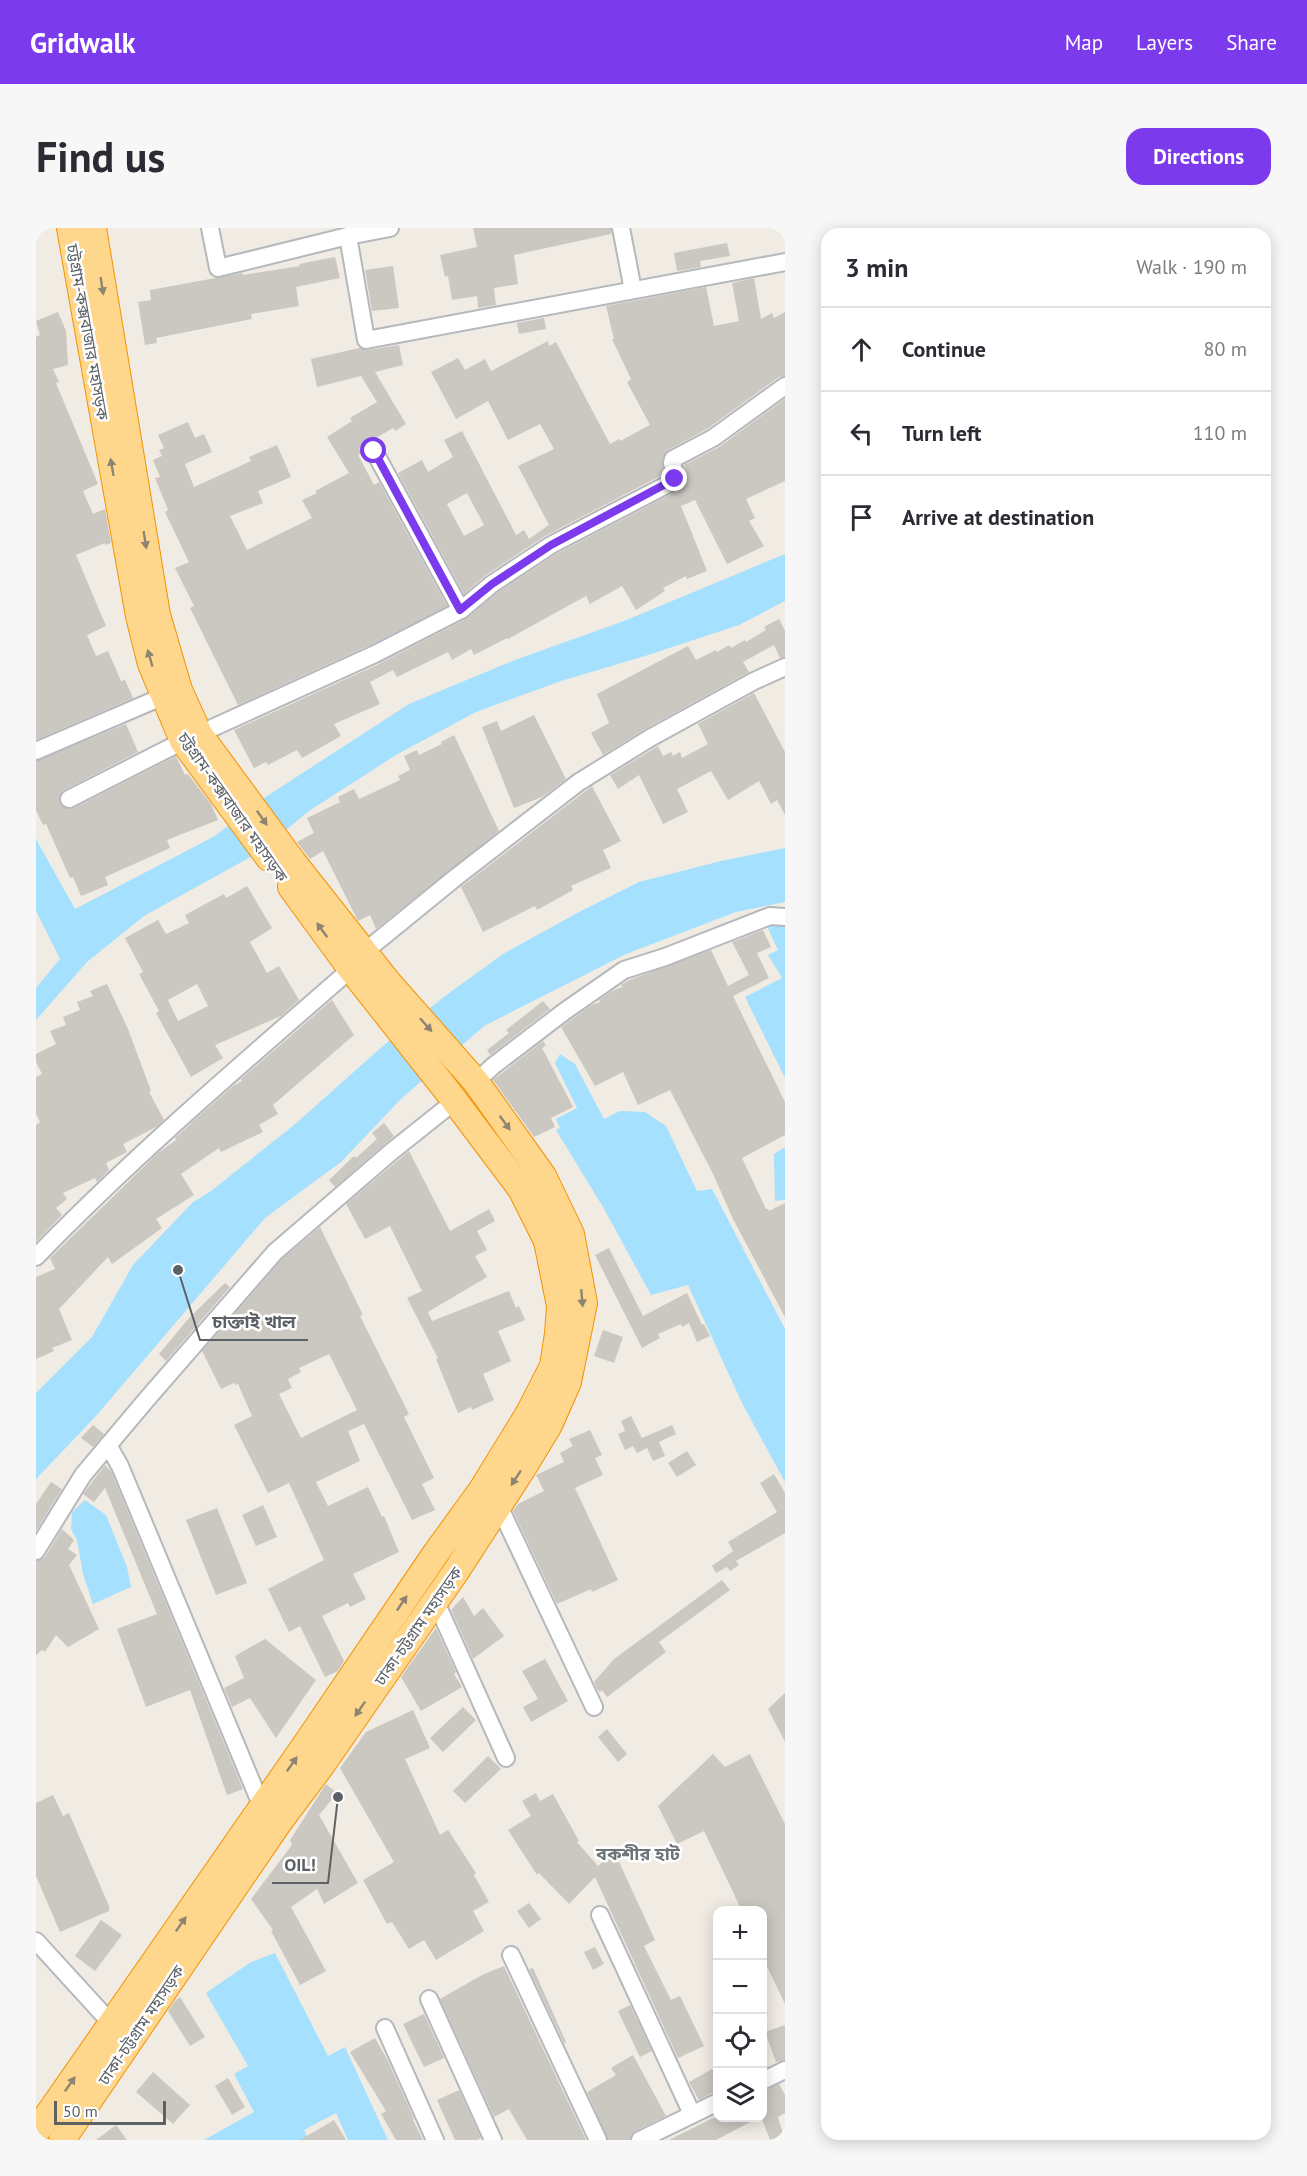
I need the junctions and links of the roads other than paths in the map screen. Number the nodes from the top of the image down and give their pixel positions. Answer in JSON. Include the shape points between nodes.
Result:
{"nodes":[{"id":1,"x":70,"y":228,"type":"edge"},
{"id":2,"x":93,"y":228,"type":"edge"},
{"id":3,"x":210,"y":228,"type":"edge"},
{"id":4,"x":390,"y":228,"type":"edge"},
{"id":5,"x":621,"y":228,"type":"edge"},
{"id":6,"x":348,"y":236,"type":"junction"},
{"id":7,"x":785,"y":262,"type":"edge"},
{"id":8,"x":633,"y":290,"type":"junction"},
{"id":9,"x":98,"y":325,"type":"junction"},
{"id":10,"x":785,"y":386,"type":"edge"},
{"id":11,"x":374,"y":451,"type":"dead end"},
{"id":12,"x":460,"y":610,"type":"junction"},
{"id":13,"x":785,"y":667,"type":"edge"},
{"id":14,"x":164,"y":696,"type":"junction"},
{"id":15,"x":191,"y":738,"type":"junction"},
{"id":16,"x":36,"y":751,"type":"edge"},
{"id":17,"x":69,"y":799,"type":"dead end"},
{"id":18,"x":785,"y":917,"type":"edge"},
{"id":19,"x":357,"y":961,"type":"junction"},
{"id":20,"x":379,"y":987,"type":"junction"},
{"id":21,"x":473,"y":1079,"type":"junction"},
{"id":22,"x":452,"y":1096,"type":"junction"},
{"id":23,"x":36,"y":1257,"type":"edge"},
{"id":24,"x":108,"y":1444,"type":"junction"},
{"id":25,"x":499,"y":1506,"type":"junction"},
{"id":26,"x":36,"y":1551,"type":"edge"},
{"id":27,"x":436,"y":1552,"type":"junction"},
{"id":28,"x":457,"y":1569,"type":"junction"},
{"id":29,"x":435,"y":1600,"type":"junction"},
{"id":30,"x":594,"y":1707,"type":"dead end"},
{"id":31,"x":506,"y":1758,"type":"dead end"},
{"id":32,"x":262,"y":1807,"type":"junction"},
{"id":33,"x":600,"y":1915,"type":"dead end"},
{"id":34,"x":36,"y":1941,"type":"edge"},
{"id":35,"x":511,"y":1955,"type":"dead end"},
{"id":36,"x":429,"y":1999,"type":"dead end"},
{"id":37,"x":111,"y":2023,"type":"junction"},
{"id":38,"x":385,"y":2028,"type":"dead end"},
{"id":39,"x":785,"y":2070,"type":"edge"},
{"id":40,"x":767,"y":2078,"type":"edge"},
{"id":41,"x":713,"y":2104,"type":"edge"},
{"id":42,"x":692,"y":2114,"type":"junction"},
{"id":43,"x":36,"y":2132,"type":"edge"},
{"id":44,"x":661,"y":2135,"type":"edge"},
{"id":45,"x":63,"y":2140,"type":"edge"},
{"id":46,"x":435,"y":2140,"type":"edge"},
{"id":47,"x":492,"y":2140,"type":"edge"},
{"id":48,"x":597,"y":2140,"type":"edge"},
{"id":49,"x":640,"y":2140,"type":"edge"}],
"edges":[{"from":1,"to":9,"type":"highway","name":"চট্টগ্রাম-কক্সবাজার মহাসড়ক"},
{"from":2,"to":9,"type":"highway","name":"চট্টগ্রাম-কক্সবাজার মহাসড়ক","one_way":true},
{"from":3,"to":6,"type":"street","via":[[218,268]]},
{"from":4,"to":6,"type":"street"},
{"from":5,"to":8,"type":"street"},
{"from":6,"to":8,"type":"street","via":[[366,340]]},
{"from":7,"to":8,"type":"street"},
{"from":14,"to":9,"type":"highway","name":"চট্টগ্রাম-কক্সবাজার মহাসড়ক","one_way":true,"via":[[139,616]]},
{"from":9,"to":15,"type":"highway","name":"চট্টগ্রাম-কক্সবাজার মহাসড়ক","one_way":true,"via":[[157,615]]},
{"from":10,"to":12,"type":"street","via":[[713,438],[673,459],[674,481],[551,545]]},
{"from":11,"to":12,"type":"street"},
{"from":12,"to":15,"type":"street","via":[[375,654]]},
{"from":13,"to":19,"type":"street","via":[[650,738],[579,782],[455,878]]},
{"from":14,"to":15,"type":"highway","name":"চট্টগ্রাম-কক্সবাজার মহাসড়ক"},
{"from":14,"to":16,"type":"street"},
{"from":15,"to":17,"type":"street"},
{"from":15,"to":19,"type":"highway","name":"চট্টগ্রাম-কক্সবাজার মহাসড়ক"},
{"from":18,"to":21,"type":"street","via":[[770,916],[624,970]]},
{"from":19,"to":20,"type":"highway","name":"চট্টগ্রাম-কক্সবাজার মহাসড়ক"},
{"from":19,"to":23,"type":"street","via":[[74,1217]]},
{"from":20,"to":21,"type":"highway","name":"চট্টগ্রাম-কক্সবাজার মহাসড়ক","one_way":true},
{"from":20,"to":22,"type":"highway","name":"চট্টগ্রাম-কক্সবাজার মহাসড়ক"},
{"from":21,"to":25,"type":"highway","name":"ঢাকা-চট্টগ্রাম মহাসড়ক","one_way":true,"via":[[543,1176],[572,1234],[584,1303],[568,1382],[549,1425]]},
{"from":22,"to":24,"type":"street","via":[[275,1252]]},
{"from":22,"to":27,"type":"highway","name":"ঢাকা-চট্টগ্রাম মহাসড়ক","via":[[521,1189],[547,1241],[560,1306],[555,1355],[548,1376],[499,1463]]},
{"from":24,"to":26,"type":"street","via":[[83,1475]]},
{"from":24,"to":32,"type":"street"},
{"from":25,"to":28,"type":"highway","name":"ঢাকা-চট্টগ্রাম মহাসড়ক"},
{"from":25,"to":30,"type":"street"},
{"from":27,"to":28,"type":"highway"},
{"from":32,"to":27,"type":"highway","name":"ঢাকা-চট্টগ্রাম মহাসড়ক","one_way":true},
{"from":28,"to":29,"type":"highway","name":"ঢাকা-চট্টগ্রাম মহাসড়ক"},
{"from":29,"to":31,"type":"street"},
{"from":29,"to":45,"type":"highway","name":"ঢাকা-চট্টগ্রাম মহাসড়ক","one_way":true},
{"from":37,"to":32,"type":"highway","name":"ঢাকা-চট্টগ্রাম মহাসড়ক","one_way":true},
{"from":33,"to":42,"type":"street"},
{"from":34,"to":37,"type":"street"},
{"from":35,"to":48,"type":"street"},
{"from":36,"to":47,"type":"street"},
{"from":43,"to":37,"type":"highway","name":"ঢাকা-চট্টগ্রাম মহাসড়ক","one_way":true},
{"from":38,"to":46,"type":"street"},
{"from":39,"to":40,"type":"street"},
{"from":41,"to":42,"type":"street"},
{"from":42,"to":44,"type":"street"},
{"from":44,"to":49,"type":"street"}]}
